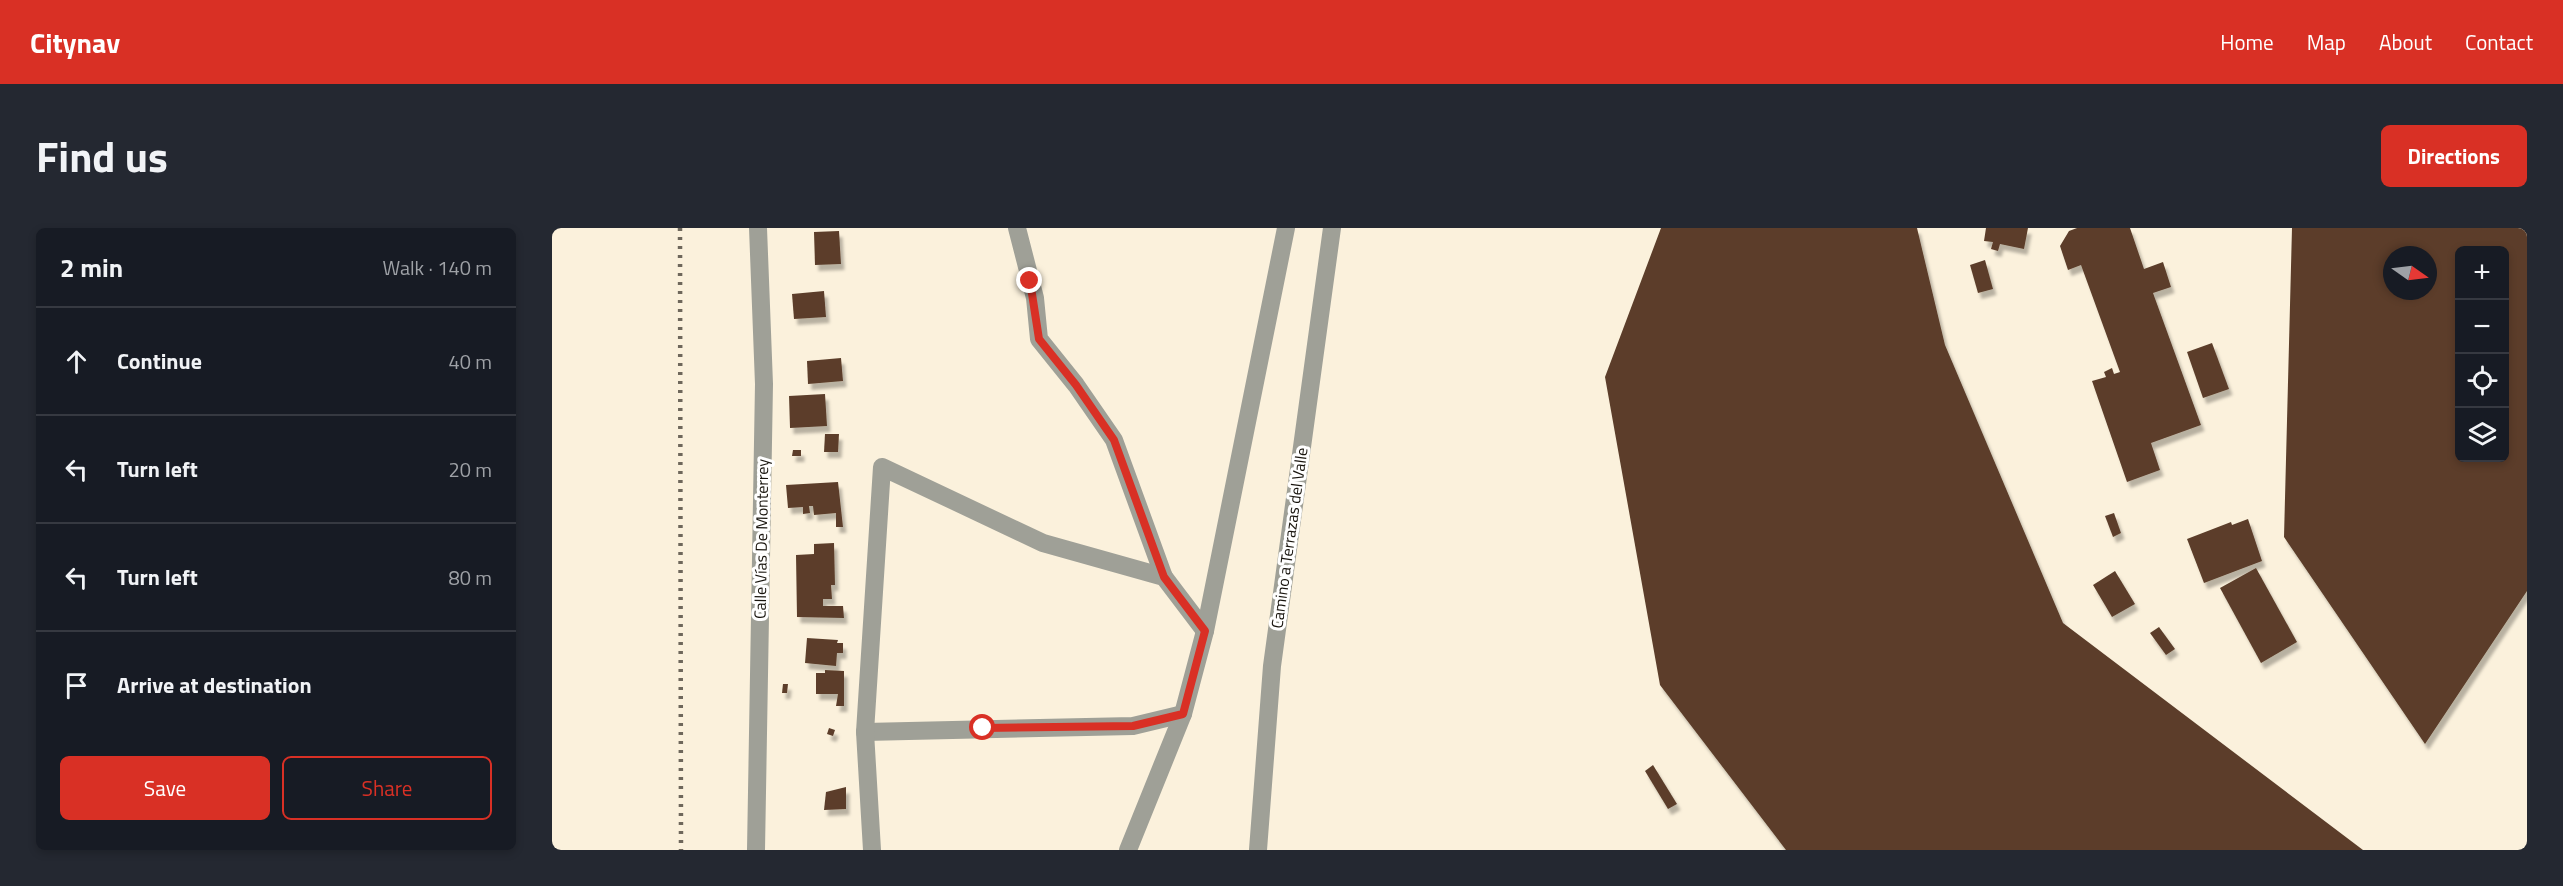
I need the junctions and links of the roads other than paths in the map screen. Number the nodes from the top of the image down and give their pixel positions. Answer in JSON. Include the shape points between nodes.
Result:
{"nodes":[{"id":1,"x":758,"y":228,"type":"edge"},
{"id":2,"x":1017,"y":228,"type":"edge"},
{"id":3,"x":1286,"y":228,"type":"edge"},
{"id":4,"x":1332,"y":228,"type":"edge"},
{"id":5,"x":1164,"y":577,"type":"junction"},
{"id":6,"x":1205,"y":631,"type":"junction"},
{"id":7,"x":1183,"y":714,"type":"junction"},
{"id":8,"x":865,"y":732,"type":"junction"},
{"id":9,"x":756,"y":850,"type":"edge"},
{"id":10,"x":872,"y":850,"type":"edge"},
{"id":11,"x":1128,"y":850,"type":"edge"},
{"id":12,"x":1258,"y":850,"type":"edge"}],
"edges":[{"from":1,"to":9,"type":"street","name":"Calle Vías De Monterrey","via":[[764,384]]},
{"from":2,"to":5,"type":"street","via":[[1035,298],[1039,339],[1114,440]]},
{"from":3,"to":6,"type":"street"},
{"from":4,"to":12,"type":"street","name":"Camino a Terrazas del Valle","via":[[1272,666]]},
{"from":5,"to":6,"type":"street"},
{"from":5,"to":8,"type":"street","via":[[1043,543],[882,467]]},
{"from":6,"to":7,"type":"street"},
{"from":7,"to":8,"type":"street","via":[[1133,726]]},
{"from":7,"to":11,"type":"street"},
{"from":8,"to":10,"type":"street"}]}
